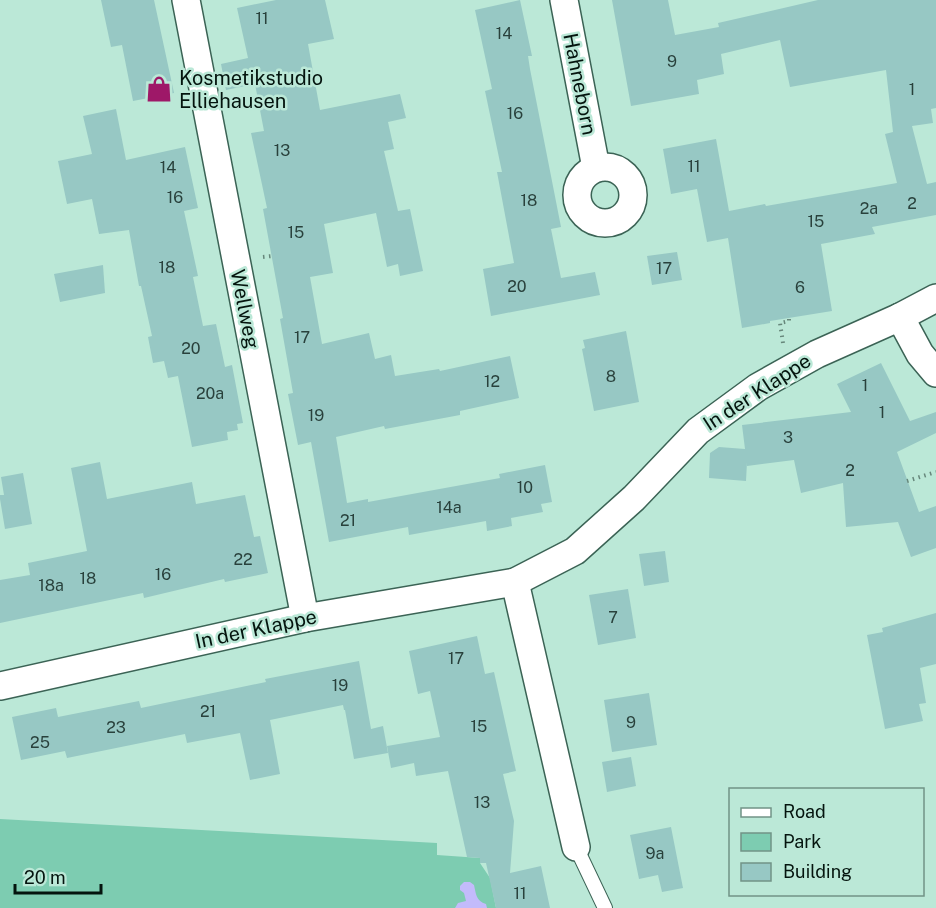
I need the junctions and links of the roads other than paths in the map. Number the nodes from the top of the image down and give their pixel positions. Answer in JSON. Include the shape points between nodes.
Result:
{"nodes":[{"id":1,"x":186,"y":0,"type":"edge"},
{"id":2,"x":564,"y":0,"type":"edge"},
{"id":3,"x":596,"y":168,"type":"dead end"},
{"id":4,"x":936,"y":298,"type":"edge"},
{"id":5,"x":900,"y":316,"type":"junction"},
{"id":6,"x":936,"y":373,"type":"edge"},
{"id":7,"x":514,"y":582,"type":"junction"},
{"id":8,"x":304,"y":618,"type":"junction"},
{"id":9,"x":0,"y":686,"type":"edge"},
{"id":10,"x":576,"y":847,"type":"joint"},
{"id":11,"x":605,"y":908,"type":"edge"}],
"edges":[{"from":1,"to":8,"type":"street","name":"Wellweg"},
{"from":2,"to":3,"type":"street","name":"Hahneborn"},
{"from":4,"to":5,"type":"street","name":"In der Klappe"},
{"from":5,"to":6,"type":"street"},
{"from":5,"to":7,"type":"street","name":"In der Klappe","via":[[817,354],[758,387],[698,431],[634,498],[575,551]]},
{"from":7,"to":8,"type":"street","name":"In der Klappe"},
{"from":7,"to":10,"type":"street"},
{"from":8,"to":9,"type":"street","name":"In der Klappe"},
{"from":10,"to":11,"type":"lane"}]}
